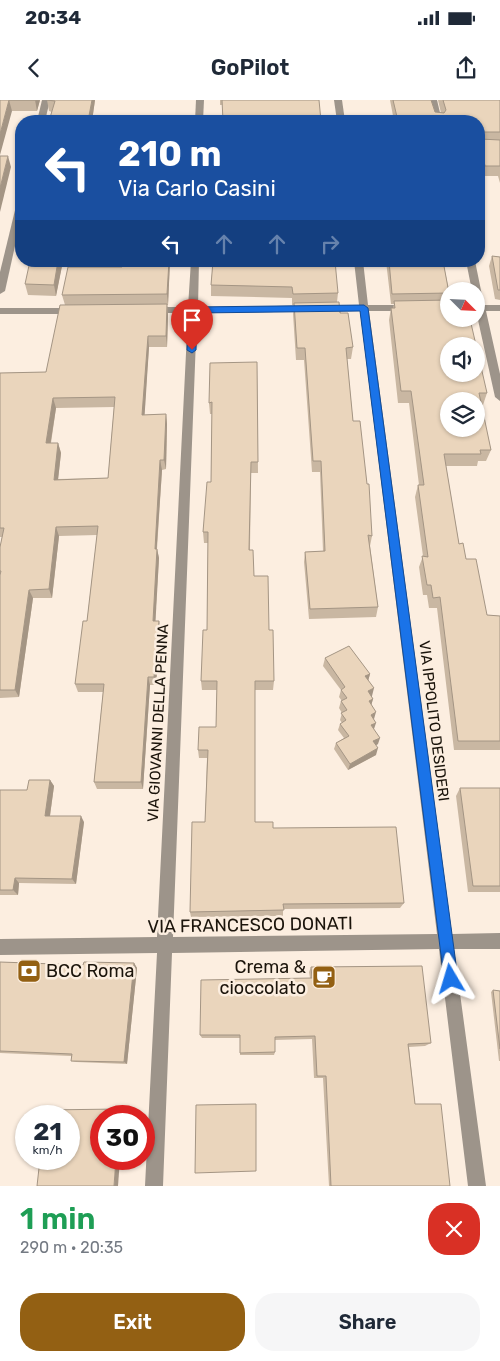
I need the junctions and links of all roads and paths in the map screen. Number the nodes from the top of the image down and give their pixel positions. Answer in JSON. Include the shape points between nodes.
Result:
{"nodes":[{"id":1,"x":46,"y":100,"type":"edge"},
{"id":2,"x":200,"y":100,"type":"edge"},
{"id":3,"x":338,"y":100,"type":"edge"},
{"id":4,"x":433,"y":100,"type":"edge"},
{"id":5,"x":42,"y":115,"type":"edge"},
{"id":6,"x":199,"y":115,"type":"edge"},
{"id":7,"x":340,"y":115,"type":"edge"},
{"id":8,"x":437,"y":115,"type":"edge"},
{"id":9,"x":15,"y":227,"type":"edge"},
{"id":10,"x":195,"y":267,"type":"edge"},
{"id":11,"x":359,"y":267,"type":"edge"},
{"id":12,"x":471,"y":267,"type":"edge"},
{"id":13,"x":474,"y":282,"type":"edge"},
{"id":14,"x":0,"y":291,"type":"edge"},
{"id":15,"x":364,"y":308,"type":"junction"},
{"id":16,"x":420,"y":308,"type":"edge"},
{"id":17,"x":485,"y":308,"type":"edge"},
{"id":18,"x":500,"y":308,"type":"edge"},
{"id":19,"x":145,"y":310,"type":"edge"},
{"id":20,"x":193,"y":310,"type":"junction"},
{"id":21,"x":0,"y":311,"type":"edge"},
{"id":22,"x":87,"y":311,"type":"edge"},
{"id":23,"x":483,"y":328,"type":"edge"},
{"id":24,"x":500,"y":397,"type":"edge"},
{"id":25,"x":500,"y":940,"type":"edge"},
{"id":26,"x":446,"y":941,"type":"junction"},
{"id":27,"x":164,"y":945,"type":"junction"},
{"id":28,"x":0,"y":947,"type":"edge"},
{"id":29,"x":154,"y":1186,"type":"edge"},
{"id":30,"x":477,"y":1186,"type":"edge"}],
"edges":[{"from":1,"to":5,"type":"street"},
{"from":2,"to":6,"type":"street"},
{"from":3,"to":7,"type":"street"},
{"from":4,"to":8,"type":"street"},
{"from":9,"to":14,"type":"street"},
{"from":10,"to":20,"type":"street","name":"VIA GIOVANNI DELLA PENNA"},
{"from":11,"to":15,"type":"street","name":"VIA IPPOLITO DESIDERI"},
{"from":12,"to":13,"type":"street"},
{"from":15,"to":16,"type":"street"},
{"from":15,"to":20,"type":"street"},
{"from":15,"to":26,"type":"street","name":"VIA IPPOLITO DESIDERI"},
{"from":17,"to":18,"type":"street"},
{"from":19,"to":20,"type":"street"},
{"from":20,"to":27,"type":"street","name":"VIA GIOVANNI DELLA PENNA"},
{"from":21,"to":22,"type":"street"},
{"from":23,"to":24,"type":"street"},
{"from":25,"to":26,"type":"street","name":"VIA FRANCESCO DONATI"},
{"from":26,"to":27,"type":"street","name":"VIA FRANCESCO DONATI"},
{"from":26,"to":30,"type":"street","name":"VIA IPPOLITO DESIDERI"},
{"from":27,"to":28,"type":"street","name":"VIA FRANCESCO DONATI"},
{"from":27,"to":29,"type":"street","name":"VIA GIOVANNI DELLA PENNA"}]}
